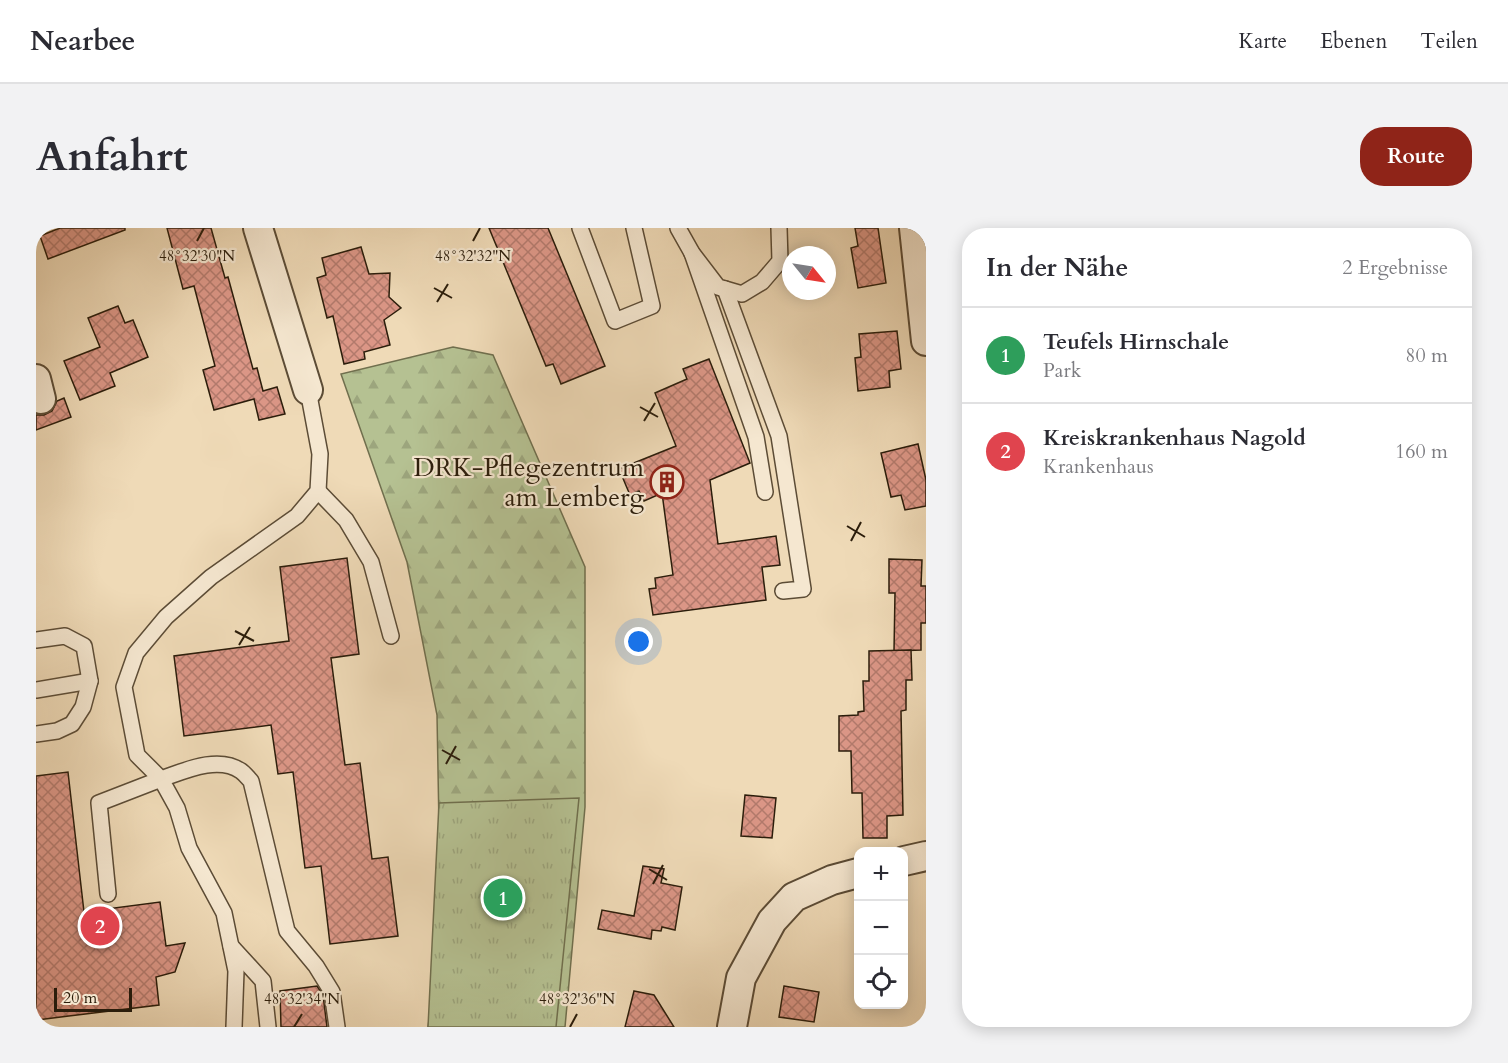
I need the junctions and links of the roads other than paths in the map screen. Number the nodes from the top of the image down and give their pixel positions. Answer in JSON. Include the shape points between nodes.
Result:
{"nodes":[{"id":1,"x":258,"y":228,"type":"edge"},
{"id":2,"x":580,"y":228,"type":"edge"},
{"id":3,"x":634,"y":228,"type":"edge"},
{"id":4,"x":678,"y":228,"type":"edge"},
{"id":5,"x":779,"y":228,"type":"edge"},
{"id":6,"x":914,"y":228,"type":"edge"},
{"id":7,"x":692,"y":253,"type":"junction"},
{"id":8,"x":725,"y":290,"type":"junction"},
{"id":9,"x":926,"y":342,"type":"edge"},
{"id":10,"x":308,"y":390,"type":"joint"},
{"id":11,"x":318,"y":491,"type":"junction"},
{"id":12,"x":765,"y":492,"type":"dead end"},
{"id":13,"x":783,"y":591,"type":"dead end"},
{"id":14,"x":392,"y":636,"type":"dead end"},
{"id":15,"x":36,"y":640,"type":"edge"},
{"id":16,"x":90,"y":681,"type":"junction"},
{"id":17,"x":36,"y":690,"type":"edge"},
{"id":18,"x":36,"y":734,"type":"edge"},
{"id":19,"x":161,"y":779,"type":"junction"},
{"id":20,"x":926,"y":855,"type":"edge"},
{"id":21,"x":908,"y":860,"type":"edge"},
{"id":22,"x":854,"y":874,"type":"edge"},
{"id":23,"x":108,"y":894,"type":"dead end"},
{"id":24,"x":231,"y":946,"type":"junction"},
{"id":25,"x":234,"y":1027,"type":"edge"},
{"id":26,"x":268,"y":1027,"type":"edge"},
{"id":27,"x":338,"y":1027,"type":"edge"},
{"id":28,"x":732,"y":1027,"type":"edge"}],
"edges":[{"from":1,"to":10,"type":"street"},
{"from":2,"to":3,"type":"lane","via":[[615,321],[652,306]]},
{"from":4,"to":7,"type":"lane"},
{"from":5,"to":8,"type":"lane","via":[[780,261],[762,282],[742,294]]},
{"from":6,"to":9,"type":"street"},
{"from":7,"to":8,"type":"lane","via":[[718,287]]},
{"from":7,"to":12,"type":"lane","via":[[756,437]]},
{"from":8,"to":13,"type":"lane","via":[[779,436],[803,589]]},
{"from":10,"to":11,"type":"lane","via":[[320,454]]},
{"from":11,"to":14,"type":"lane","via":[[346,520],[371,562]]},
{"from":11,"to":19,"type":"lane","via":[[297,516],[211,577],[166,617],[136,653],[124,687],[137,755]]},
{"from":15,"to":16,"type":"lane","via":[[65,636],[84,646]]},
{"from":16,"to":17,"type":"lane"},
{"from":16,"to":18,"type":"lane","via":[[83,707],[72,724]]},
{"from":19,"to":23,"type":"lane","via":[[99,803]]},
{"from":19,"to":24,"type":"lane","via":[[177,808],[189,848],[224,913]]},
{"from":19,"to":27,"type":"lane","via":[[195,767],[224,764],[251,781],[287,931],[332,992]]},
{"from":20,"to":21,"type":"street"},
{"from":22,"to":28,"type":"street","via":[[794,897],[772,921],[741,978]]},
{"from":24,"to":25,"type":"lane","via":[[236,971]]},
{"from":24,"to":26,"type":"lane","via":[[263,981]]}]}
